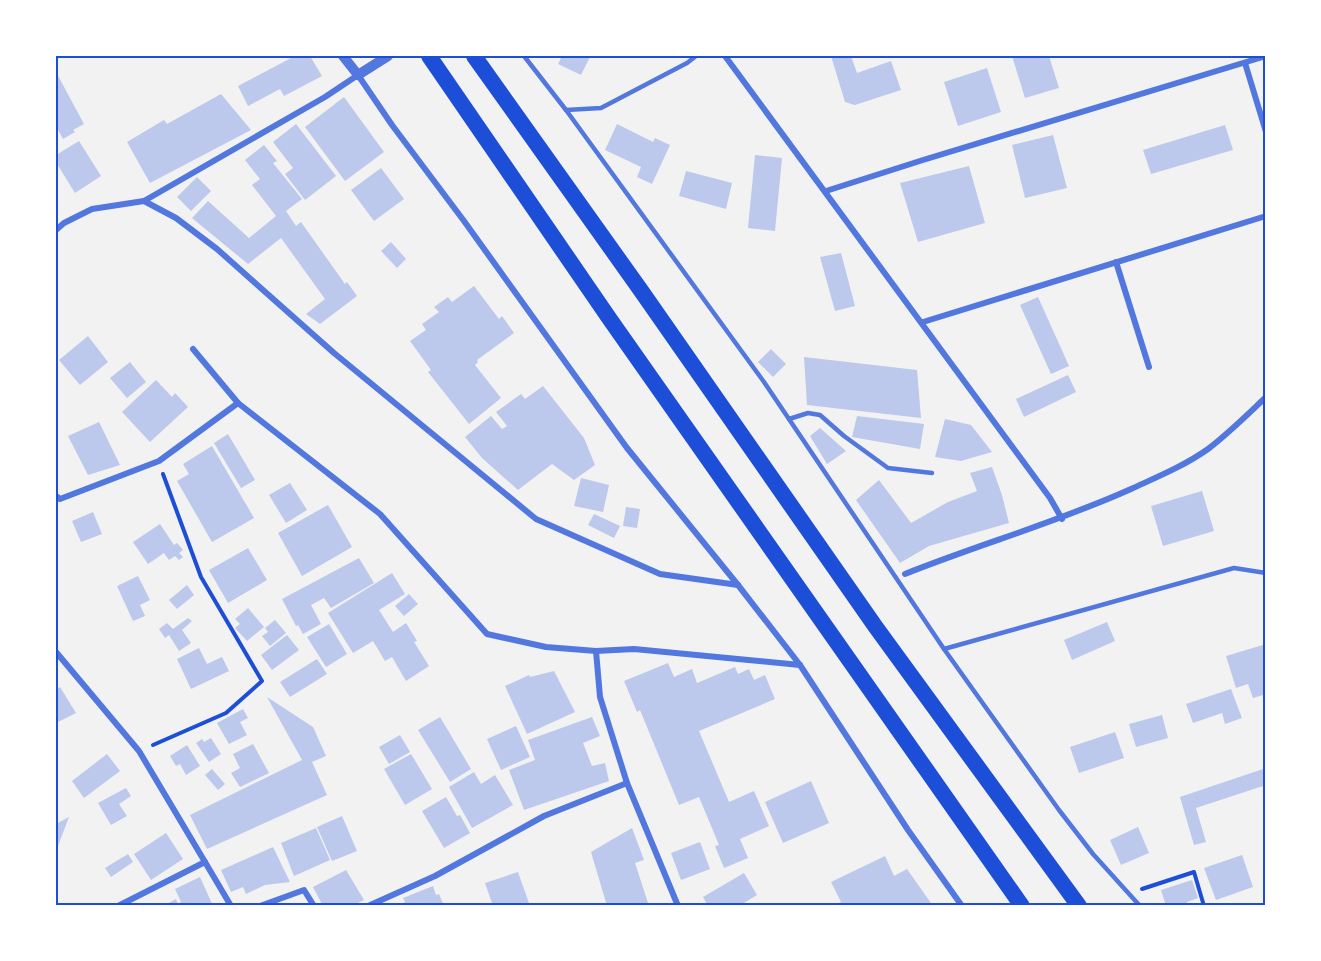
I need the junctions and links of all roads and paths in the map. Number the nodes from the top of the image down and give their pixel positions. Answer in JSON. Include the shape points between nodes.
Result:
{"nodes":[{"id":1,"x":344,"y":56,"type":"edge"},
{"id":2,"x":386,"y":56,"type":"edge"},
{"id":3,"x":429,"y":56,"type":"edge"},
{"id":4,"x":474,"y":56,"type":"edge"},
{"id":5,"x":524,"y":56,"type":"edge"},
{"id":6,"x":696,"y":56,"type":"edge"},
{"id":7,"x":725,"y":56,"type":"edge"},
{"id":8,"x":1266,"y":56,"type":"edge"},
{"id":9,"x":1245,"y":63,"type":"junction"},
{"id":10,"x":358,"y":75,"type":"junction"},
{"id":11,"x":566,"y":110,"type":"junction"},
{"id":12,"x":1266,"y":132,"type":"edge"},
{"id":13,"x":826,"y":191,"type":"junction"},
{"id":14,"x":144,"y":201,"type":"junction"},
{"id":15,"x":1266,"y":216,"type":"edge"},
{"id":16,"x":56,"y":230,"type":"edge"},
{"id":17,"x":1116,"y":262,"type":"junction"},
{"id":18,"x":923,"y":322,"type":"junction"},
{"id":19,"x":193,"y":349,"type":"dead end"},
{"id":20,"x":1149,"y":367,"type":"dead end"},
{"id":21,"x":1266,"y":397,"type":"edge"},
{"id":22,"x":238,"y":403,"type":"junction"},
{"id":23,"x":789,"y":419,"type":"junction"},
{"id":24,"x":159,"y":461,"type":"junction"},
{"id":25,"x":932,"y":473,"type":"dead end"},
{"id":26,"x":56,"y":496,"type":"edge"},
{"id":27,"x":1062,"y":519,"type":"junction"},
{"id":28,"x":1266,"y":573,"type":"edge"},
{"id":29,"x":905,"y":574,"type":"dead end"},
{"id":30,"x":738,"y":585,"type":"junction"},
{"id":31,"x":944,"y":649,"type":"junction"},
{"id":32,"x":596,"y":651,"type":"junction"},
{"id":33,"x":56,"y":652,"type":"edge"},
{"id":34,"x":800,"y":665,"type":"junction"},
{"id":35,"x":139,"y":751,"type":"junction"},
{"id":36,"x":627,"y":783,"type":"junction"},
{"id":37,"x":205,"y":862,"type":"junction"},
{"id":38,"x":1054,"y":871,"type":"junction"},
{"id":39,"x":1130,"y":893,"type":"junction"},
{"id":40,"x":118,"y":906,"type":"edge"},
{"id":41,"x":231,"y":906,"type":"edge"},
{"id":42,"x":260,"y":906,"type":"edge"},
{"id":43,"x":314,"y":906,"type":"edge"},
{"id":44,"x":368,"y":906,"type":"edge"},
{"id":45,"x":678,"y":906,"type":"edge"},
{"id":46,"x":962,"y":906,"type":"edge"},
{"id":47,"x":1022,"y":906,"type":"edge"},
{"id":48,"x":1078,"y":906,"type":"edge"},
{"id":49,"x":1085,"y":906,"type":"edge"},
{"id":50,"x":1140,"y":906,"type":"edge"},
{"id":51,"x":1204,"y":906,"type":"edge"}],
"edges":[{"from":1,"to":10,"type":"street"},
{"from":2,"to":10,"type":"street"},
{"from":3,"to":47,"type":"highway","via":[[615,328]]},
{"from":4,"to":38,"type":"highway","via":[[875,626]]},
{"from":5,"to":11,"type":"lane"},
{"from":6,"to":11,"type":"lane","via":[[601,108]]},
{"from":7,"to":13,"type":"street"},
{"from":8,"to":9,"type":"street"},
{"from":9,"to":12,"type":"street"},
{"from":9,"to":13,"type":"street"},
{"from":10,"to":14,"type":"street"},
{"from":10,"to":30,"type":"street","via":[[627,448]]},
{"from":11,"to":23,"type":"lane"},
{"from":13,"to":18,"type":"street"},
{"from":14,"to":16,"type":"street","via":[[92,209]]},
{"from":14,"to":30,"type":"street","via":[[176,218],[217,249],[334,353],[536,519],[660,574]]},
{"from":15,"to":17,"type":"street"},
{"from":17,"to":18,"type":"street"},
{"from":17,"to":20,"type":"street"},
{"from":18,"to":27,"type":"street"},
{"from":19,"to":22,"type":"street"},
{"from":21,"to":27,"type":"street","via":[[1222,437],[1175,469]]},
{"from":22,"to":24,"type":"street"},
{"from":22,"to":32,"type":"street","via":[[380,514],[487,634],[546,647]]},
{"from":23,"to":25,"type":"lane","via":[[808,413],[820,415],[888,468]]},
{"from":23,"to":31,"type":"lane"},
{"from":24,"to":26,"type":"street","via":[[60,499]]},
{"from":24,"to":35,"type":"path","via":[[201,577],[262,681],[226,713]]},
{"from":27,"to":29,"type":"street"},
{"from":28,"to":31,"type":"lane","via":[[1234,568]]},
{"from":30,"to":34,"type":"street"},
{"from":31,"to":39,"type":"lane","via":[[1059,810]]},
{"from":32,"to":34,"type":"street","via":[[633,649]]},
{"from":32,"to":36,"type":"street","via":[[600,697]]},
{"from":33,"to":35,"type":"street"},
{"from":34,"to":46,"type":"street"},
{"from":35,"to":37,"type":"street"},
{"from":36,"to":44,"type":"street","via":[[544,816],[435,876]]},
{"from":36,"to":45,"type":"street"},
{"from":37,"to":40,"type":"street"},
{"from":37,"to":41,"type":"street"},
{"from":38,"to":48,"type":"highway"},
{"from":38,"to":49,"type":"lane"},
{"from":39,"to":50,"type":"lane"},
{"from":39,"to":51,"type":"path","via":[[1194,872]]},
{"from":42,"to":43,"type":"street","via":[[304,890]]}]}
